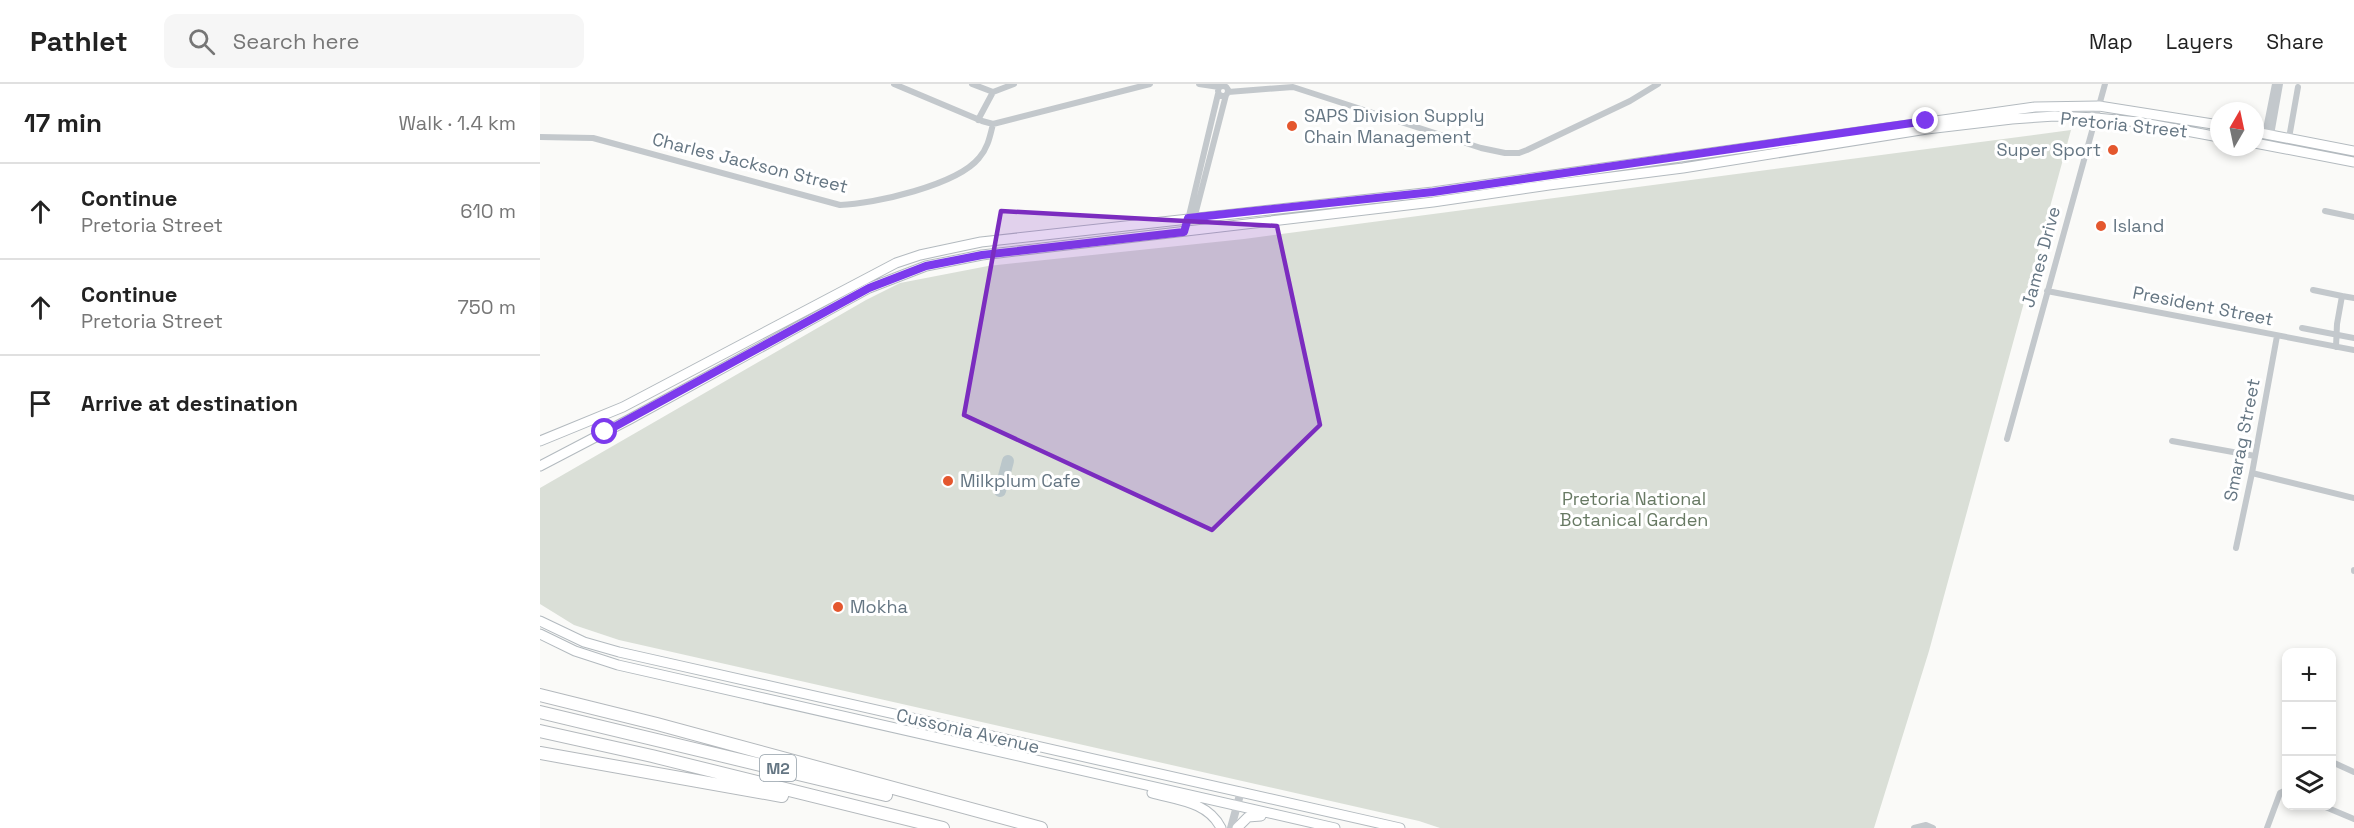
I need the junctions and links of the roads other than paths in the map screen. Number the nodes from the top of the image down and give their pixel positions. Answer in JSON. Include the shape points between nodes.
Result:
{"nodes":[{"id":1,"x":894,"y":84,"type":"edge"},
{"id":2,"x":972,"y":84,"type":"edge"},
{"id":3,"x":1014,"y":84,"type":"edge"},
{"id":4,"x":1145,"y":84,"type":"edge"},
{"id":5,"x":1200,"y":84,"type":"edge"},
{"id":6,"x":1658,"y":84,"type":"edge"},
{"id":7,"x":2105,"y":84,"type":"edge"},
{"id":8,"x":2276,"y":84,"type":"edge"},
{"id":9,"x":2280,"y":84,"type":"edge"},
{"id":10,"x":2298,"y":87,"type":"dead end"},
{"id":11,"x":1219,"y":89,"type":"edge"},
{"id":12,"x":1228,"y":90,"type":"edge"},
{"id":13,"x":993,"y":92,"type":"junction"},
{"id":14,"x":2099,"y":106,"type":"junction"},
{"id":15,"x":2096,"y":118,"type":"junction"},
{"id":16,"x":978,"y":120,"type":"junction"},
{"id":17,"x":993,"y":124,"type":"junction"},
{"id":18,"x":2210,"y":124,"type":"edge"},
{"id":19,"x":2264,"y":133,"type":"edge"},
{"id":20,"x":2268,"y":134,"type":"junction"},
{"id":21,"x":2210,"y":135,"type":"edge"},
{"id":22,"x":540,"y":137,"type":"edge"},
{"id":23,"x":2289,"y":138,"type":"junction"},
{"id":24,"x":2264,"y":145,"type":"edge"},
{"id":25,"x":2354,"y":151,"type":"edge"},
{"id":26,"x":2354,"y":162,"type":"edge"},
{"id":27,"x":2325,"y":211,"type":"dead end"},
{"id":28,"x":2354,"y":217,"type":"edge"},
{"id":29,"x":1191,"y":218,"type":"junction"},
{"id":30,"x":1188,"y":232,"type":"junction"},
{"id":31,"x":2313,"y":290,"type":"dead end"},
{"id":32,"x":2047,"y":291,"type":"junction"},
{"id":33,"x":2342,"y":296,"type":"junction"},
{"id":34,"x":2354,"y":298,"type":"edge"},
{"id":35,"x":2302,"y":328,"type":"dead end"},
{"id":36,"x":2337,"y":335,"type":"junction"},
{"id":37,"x":2277,"y":336,"type":"junction"},
{"id":38,"x":2354,"y":338,"type":"edge"},
{"id":39,"x":2336,"y":347,"type":"junction"},
{"id":40,"x":2354,"y":350,"type":"edge"},
{"id":41,"x":2007,"y":439,"type":"dead end"},
{"id":42,"x":540,"y":441,"type":"edge"},
{"id":43,"x":2172,"y":441,"type":"dead end"},
{"id":44,"x":582,"y":445,"type":"junction"},
{"id":45,"x":2255,"y":456,"type":"junction"},
{"id":46,"x":540,"y":466,"type":"edge"},
{"id":47,"x":540,"y":472,"type":"edge"},
{"id":48,"x":2252,"y":473,"type":"junction"},
{"id":49,"x":2354,"y":498,"type":"edge"},
{"id":50,"x":2236,"y":548,"type":"dead end"},
{"id":51,"x":540,"y":621,"type":"edge"},
{"id":52,"x":540,"y":634,"type":"edge"},
{"id":53,"x":540,"y":690,"type":"edge"},
{"id":54,"x":540,"y":695,"type":"edge"},
{"id":55,"x":603,"y":710,"type":"junction"},
{"id":56,"x":540,"y":712,"type":"edge"},
{"id":57,"x":540,"y":731,"type":"edge"},
{"id":58,"x":540,"y":753,"type":"edge"},
{"id":59,"x":2336,"y":764,"type":"edge"},
{"id":60,"x":2354,"y":772,"type":"edge"},
{"id":61,"x":1136,"y":783,"type":"junction"},
{"id":62,"x":1241,"y":791,"type":"junction"},
{"id":63,"x":2282,"y":792,"type":"edge"},
{"id":64,"x":1238,"y":807,"type":"junction"},
{"id":65,"x":2333,"y":810,"type":"edge"},
{"id":66,"x":1290,"y":819,"type":"junction"},
{"id":67,"x":2354,"y":819,"type":"edge"},
{"id":68,"x":935,"y":828,"type":"edge"},
{"id":69,"x":943,"y":828,"type":"edge"},
{"id":70,"x":1016,"y":828,"type":"edge"},
{"id":71,"x":1041,"y":828,"type":"edge"},
{"id":72,"x":1221,"y":828,"type":"edge"},
{"id":73,"x":1231,"y":828,"type":"edge"},
{"id":74,"x":1237,"y":828,"type":"edge"},
{"id":75,"x":1335,"y":828,"type":"edge"},
{"id":76,"x":1400,"y":828,"type":"edge"},
{"id":77,"x":1914,"y":828,"type":"edge"},
{"id":78,"x":1933,"y":828,"type":"edge"},
{"id":79,"x":2267,"y":828,"type":"edge"}],
"edges":[{"from":1,"to":16,"type":"street"},
{"from":2,"to":13,"type":"street"},
{"from":3,"to":13,"type":"street"},
{"from":4,"to":17,"type":"street"},
{"from":5,"to":11,"type":"street"},
{"from":6,"to":12,"type":"street","via":[[1527,150],[1512,153],[1481,148],[1293,87]]},
{"from":7,"to":14,"type":"street","name":"James Drive"},
{"from":8,"to":20,"type":"street"},
{"from":9,"to":20,"type":"street"},
{"from":10,"to":23,"type":"street"},
{"from":11,"to":12,"type":"street","via":[[1222,96]]},
{"from":11,"to":29,"type":"street"},
{"from":12,"to":29,"type":"street"},
{"from":13,"to":16,"type":"street"},
{"from":14,"to":15,"type":"street","name":"James Drive"},
{"from":14,"to":18,"type":"main road","name":"Pretoria Street"},
{"from":14,"to":29,"type":"main road","name":"Pretoria Street","via":[[2035,107],[1444,191]]},
{"from":15,"to":21,"type":"main road","name":"Pretoria Street"},
{"from":15,"to":30,"type":"main road","name":"Pretoria Street","via":[[2012,119],[1433,202]]},
{"from":15,"to":32,"type":"street","name":"James Drive"},
{"from":16,"to":17,"type":"street"},
{"from":17,"to":22,"type":"street","name":"Charles Jackson Street","via":[[980,158],[956,176],[851,205],[593,138]]},
{"from":19,"to":20,"type":"main road"},
{"from":20,"to":23,"type":"main road"},
{"from":23,"to":25,"type":"main road"},
{"from":24,"to":26,"type":"main road"},
{"from":27,"to":28,"type":"street"},
{"from":29,"to":30,"type":"street"},
{"from":29,"to":42,"type":"main road","name":"Pretoria Street","via":[[981,242],[921,255],[864,279],[623,407]]},
{"from":30,"to":44,"type":"main road","name":"Pretoria Street","via":[[982,255],[897,276],[815,316]]},
{"from":31,"to":33,"type":"street"},
{"from":32,"to":37,"type":"street","name":"President Street"},
{"from":32,"to":41,"type":"street","name":"James Drive"},
{"from":33,"to":34,"type":"street"},
{"from":33,"to":36,"type":"street"},
{"from":35,"to":36,"type":"street"},
{"from":36,"to":38,"type":"street"},
{"from":36,"to":39,"type":"street"},
{"from":37,"to":39,"type":"street","name":"President Street"},
{"from":37,"to":45,"type":"street","name":"Smarag Street"},
{"from":39,"to":40,"type":"street","name":"President Street"},
{"from":43,"to":45,"type":"street"},
{"from":44,"to":46,"type":"main road","name":"Pretoria Street"},
{"from":44,"to":47,"type":"main road"},
{"from":45,"to":48,"type":"street","name":"Smarag Street"},
{"from":48,"to":49,"type":"street"},
{"from":48,"to":50,"type":"street","name":"Smarag Street"},
{"from":51,"to":62,"type":"main road","name":"Cussonia Avenue","via":[[584,642],[619,652]]},
{"from":52,"to":61,"type":"main road","name":"Cussonia Avenue","via":[[618,665]]},
{"from":53,"to":55,"type":"highway"},
{"from":54,"to":55,"type":"highway"},
{"from":55,"to":71,"type":"highway"},
{"from":56,"to":70,"type":"highway","number":"M2"},
{"from":57,"to":69,"type":"highway","number":"M2"},
{"from":58,"to":68,"type":"highway"},
{"from":59,"to":60,"type":"street"},
{"from":61,"to":64,"type":"main road","name":"Cussonia Avenue"},
{"from":61,"to":72,"type":"main road","via":[[1149,792],[1201,807],[1213,814]]},
{"from":62,"to":64,"type":"street"},
{"from":62,"to":76,"type":"main road","name":"Cussonia Avenue"},
{"from":63,"to":79,"type":"street"},
{"from":64,"to":66,"type":"main road","name":"Cussonia Avenue"},
{"from":64,"to":73,"type":"street"},
{"from":65,"to":67,"type":"street"},
{"from":66,"to":74,"type":"main road","via":[[1252,816]]},
{"from":66,"to":75,"type":"main road","name":"Cussonia Avenue"},
{"from":77,"to":78,"type":"street"}]}
